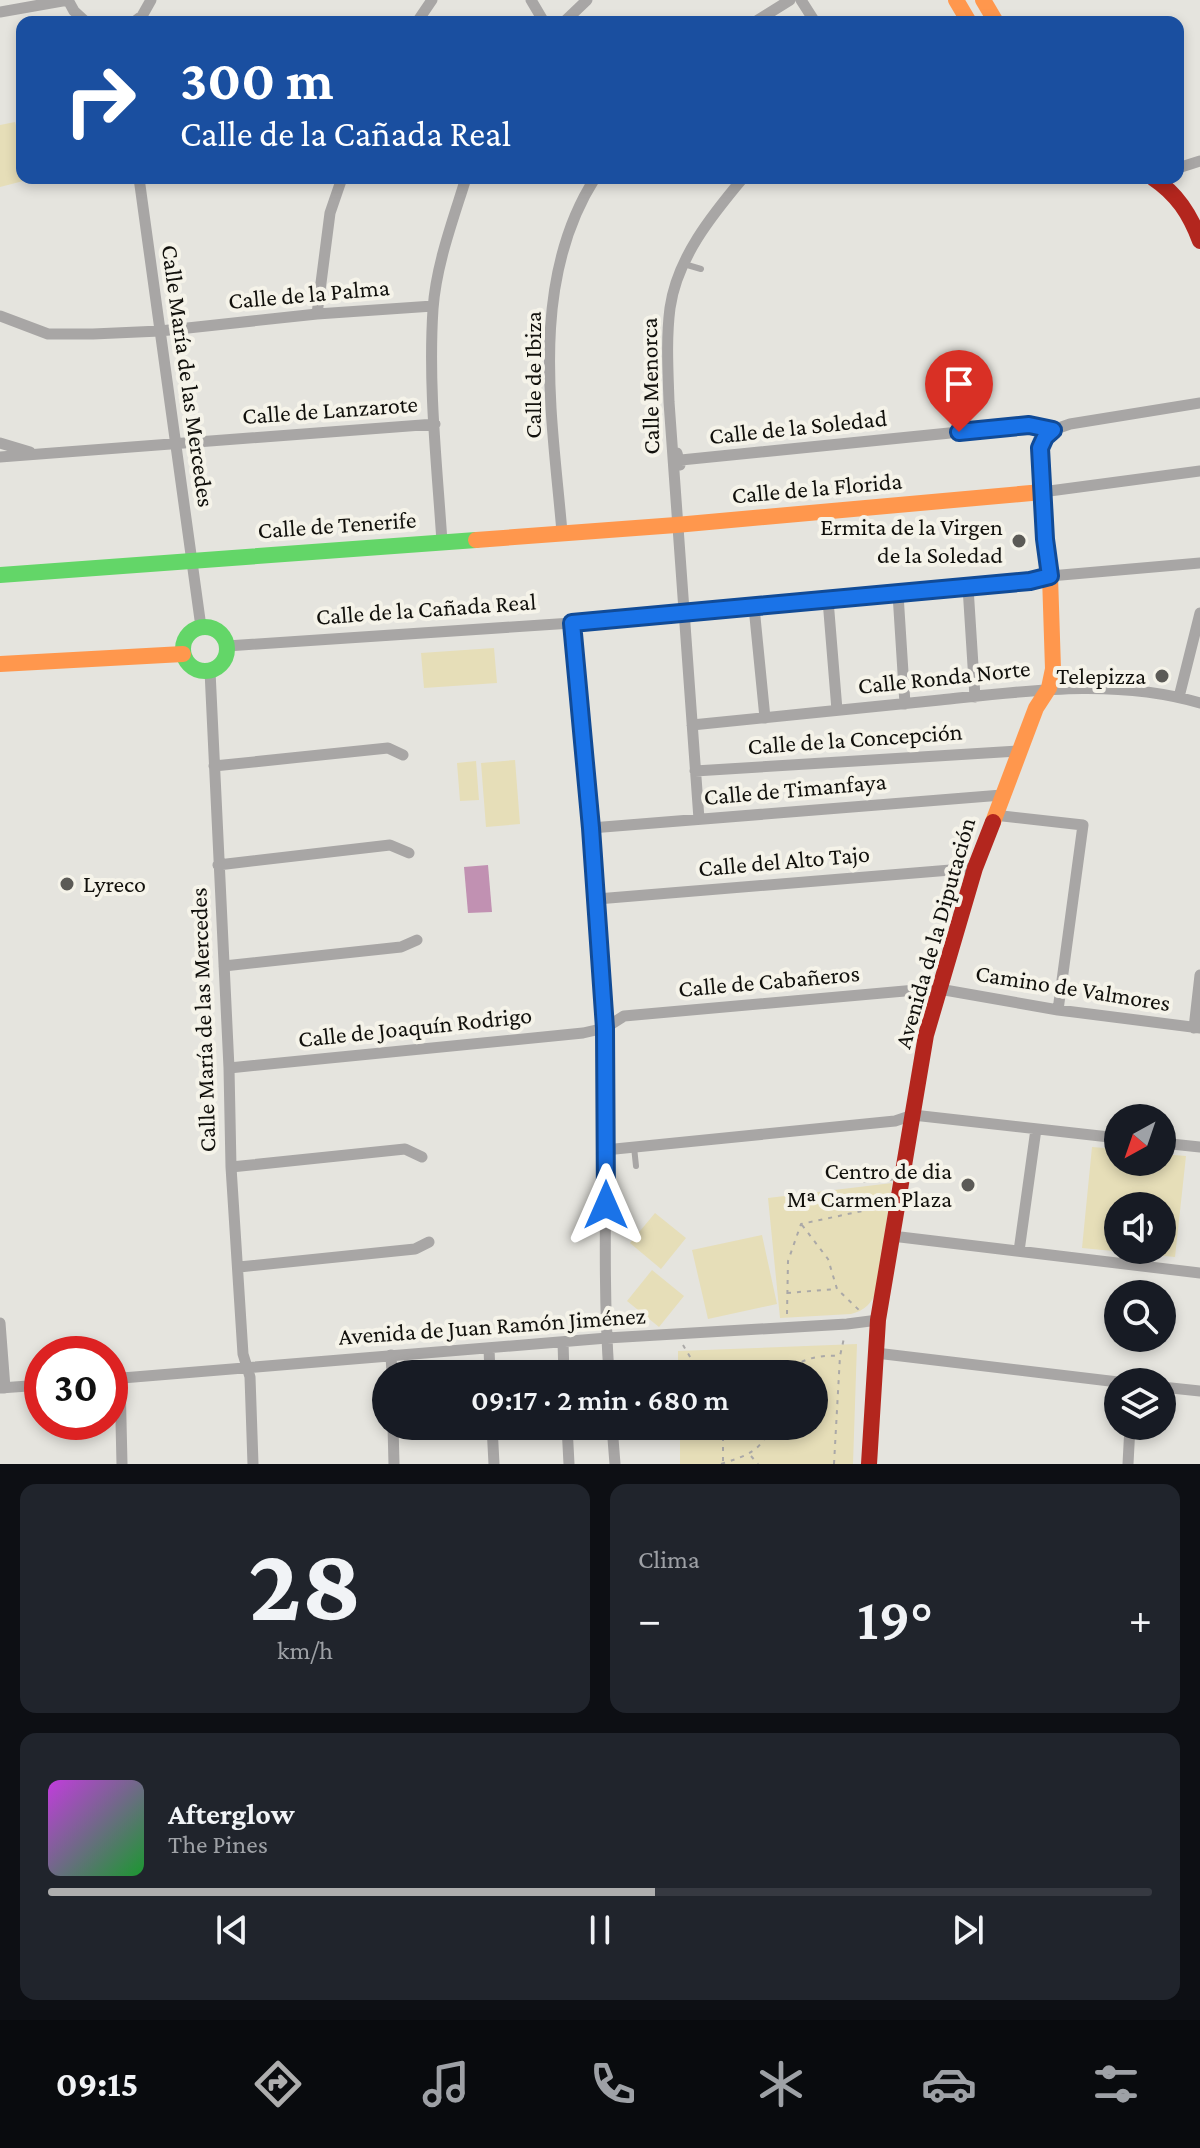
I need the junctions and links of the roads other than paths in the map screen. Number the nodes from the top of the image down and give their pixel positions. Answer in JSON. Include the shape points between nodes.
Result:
{"nodes":[{"id":1,"x":68,"y":0,"type":"edge"},
{"id":2,"x":587,"y":0,"type":"edge"},
{"id":3,"x":790,"y":0,"type":"edge"},
{"id":4,"x":0,"y":12,"type":"edge"},
{"id":5,"x":570,"y":16,"type":"edge"},
{"id":6,"x":765,"y":16,"type":"edge"},
{"id":7,"x":140,"y":184,"type":"edge"},
{"id":8,"x":340,"y":184,"type":"edge"},
{"id":9,"x":464,"y":184,"type":"edge"},
{"id":10,"x":592,"y":184,"type":"edge"},
{"id":11,"x":738,"y":184,"type":"edge"},
{"id":12,"x":1160,"y":184,"type":"edge"},
{"id":13,"x":1198,"y":230,"type":"edge"},
{"id":14,"x":684,"y":264,"type":"junction"},
{"id":15,"x":701,"y":269,"type":"dead end"},
{"id":16,"x":433,"y":306,"type":"junction"},
{"id":17,"x":317,"y":314,"type":"junction"},
{"id":18,"x":0,"y":316,"type":"edge"},
{"id":19,"x":160,"y":331,"type":"junction"},
{"id":20,"x":1200,"y":403,"type":"edge"},
{"id":21,"x":435,"y":424,"type":"junction"},
{"id":22,"x":1053,"y":430,"type":"junction"},
{"id":23,"x":0,"y":443,"type":"edge"},
{"id":24,"x":175,"y":444,"type":"junction"},
{"id":25,"x":37,"y":454,"type":"junction"},
{"id":26,"x":672,"y":454,"type":"junction"},
{"id":27,"x":0,"y":457,"type":"edge"},
{"id":28,"x":1200,"y":471,"type":"edge"},
{"id":29,"x":1042,"y":492,"type":"junction"},
{"id":30,"x":676,"y":525,"type":"junction"},
{"id":31,"x":562,"y":532,"type":"junction"},
{"id":32,"x":442,"y":542,"type":"junction"},
{"id":33,"x":191,"y":559,"type":"junction"},
{"id":34,"x":1200,"y":563,"type":"edge"},
{"id":35,"x":0,"y":575,"type":"edge"},
{"id":36,"x":1050,"y":576,"type":"junction"},
{"id":37,"x":968,"y":587,"type":"junction"},
{"id":38,"x":898,"y":594,"type":"junction"},
{"id":39,"x":828,"y":600,"type":"junction"},
{"id":40,"x":754,"y":607,"type":"junction"},
{"id":41,"x":1200,"y":613,"type":"edge"},
{"id":42,"x":683,"y":614,"type":"junction"},
{"id":43,"x":572,"y":623,"type":"junction"},
{"id":44,"x":201,"y":627,"type":"junction"},
{"id":45,"x":227,"y":646,"type":"junction"},
{"id":46,"x":183,"y":654,"type":"junction"},
{"id":47,"x":0,"y":664,"type":"edge"},
{"id":48,"x":210,"y":671,"type":"junction"},
{"id":49,"x":1049,"y":688,"type":"junction"},
{"id":50,"x":975,"y":697,"type":"junction"},
{"id":51,"x":1179,"y":697,"type":"junction"},
{"id":52,"x":1200,"y":703,"type":"edge"},
{"id":53,"x":905,"y":704,"type":"junction"},
{"id":54,"x":837,"y":710,"type":"junction"},
{"id":55,"x":765,"y":718,"type":"junction"},
{"id":56,"x":692,"y":725,"type":"junction"},
{"id":57,"x":1018,"y":751,"type":"junction"},
{"id":58,"x":403,"y":755,"type":"dead end"},
{"id":59,"x":214,"y":766,"type":"junction"},
{"id":60,"x":695,"y":771,"type":"junction"},
{"id":61,"x":1002,"y":795,"type":"junction"},
{"id":62,"x":994,"y":815,"type":"junction"},
{"id":63,"x":699,"y":819,"type":"junction"},
{"id":64,"x":591,"y":828,"type":"junction"},
{"id":65,"x":409,"y":853,"type":"dead end"},
{"id":66,"x":218,"y":865,"type":"junction"},
{"id":67,"x":975,"y":868,"type":"junction"},
{"id":68,"x":597,"y":899,"type":"junction"},
{"id":69,"x":417,"y":940,"type":"dead end"},
{"id":70,"x":224,"y":966,"type":"junction"},
{"id":71,"x":1200,"y":975,"type":"edge"},
{"id":72,"x":939,"y":989,"type":"junction"},
{"id":73,"x":1058,"y":1010,"type":"junction"},
{"id":74,"x":605,"y":1028,"type":"junction"},
{"id":75,"x":1197,"y":1028,"type":"edge"},
{"id":76,"x":229,"y":1068,"type":"junction"},
{"id":77,"x":913,"y":1115,"type":"junction"},
{"id":78,"x":1036,"y":1129,"type":"junction"},
{"id":79,"x":1104,"y":1136,"type":"edge"},
{"id":80,"x":1176,"y":1144,"type":"edge"},
{"id":81,"x":634,"y":1147,"type":"junction"},
{"id":82,"x":1200,"y":1147,"type":"edge"},
{"id":83,"x":605,"y":1150,"type":"junction"},
{"id":84,"x":422,"y":1157,"type":"dead end"},
{"id":85,"x":636,"y":1166,"type":"dead end"},
{"id":86,"x":231,"y":1167,"type":"junction"},
{"id":87,"x":902,"y":1177,"type":"junction"},
{"id":88,"x":861,"y":1180,"type":"dead end"},
{"id":89,"x":892,"y":1236,"type":"junction"},
{"id":90,"x":429,"y":1242,"type":"dead end"},
{"id":91,"x":1019,"y":1251,"type":"junction"},
{"id":92,"x":239,"y":1267,"type":"junction"},
{"id":93,"x":1200,"y":1273,"type":"edge"},
{"id":94,"x":874,"y":1320,"type":"junction"},
{"id":95,"x":0,"y":1323,"type":"edge"},
{"id":96,"x":607,"y":1338,"type":"junction"},
{"id":97,"x":563,"y":1342,"type":"junction"},
{"id":98,"x":489,"y":1348,"type":"junction"},
{"id":99,"x":876,"y":1353,"type":"junction"},
{"id":100,"x":391,"y":1355,"type":"junction"},
{"id":101,"x":391,"y":1360,"type":"edge"},
{"id":102,"x":489,"y":1360,"type":"edge"},
{"id":103,"x":564,"y":1360,"type":"edge"},
{"id":104,"x":608,"y":1360,"type":"edge"},
{"id":105,"x":247,"y":1366,"type":"junction"},
{"id":106,"x":128,"y":1377,"type":"edge"},
{"id":107,"x":1104,"y":1380,"type":"edge"},
{"id":108,"x":24,"y":1386,"type":"edge"},
{"id":109,"x":3,"y":1388,"type":"edge"},
{"id":110,"x":1176,"y":1388,"type":"edge"},
{"id":111,"x":1200,"y":1391,"type":"edge"},
{"id":112,"x":120,"y":1440,"type":"edge"},
{"id":113,"x":393,"y":1440,"type":"edge"},
{"id":114,"x":493,"y":1440,"type":"edge"},
{"id":115,"x":568,"y":1440,"type":"edge"},
{"id":116,"x":613,"y":1440,"type":"edge"},
{"id":117,"x":1129,"y":1440,"type":"edge"},
{"id":118,"x":122,"y":1464,"type":"edge"},
{"id":119,"x":253,"y":1464,"type":"edge"},
{"id":120,"x":394,"y":1464,"type":"edge"},
{"id":121,"x":494,"y":1464,"type":"edge"},
{"id":122,"x":569,"y":1464,"type":"edge"},
{"id":123,"x":615,"y":1464,"type":"edge"},
{"id":124,"x":869,"y":1464,"type":"edge"},
{"id":125,"x":1128,"y":1464,"type":"edge"}],
"edges":[{"from":1,"to":4,"type":"street"},
{"from":2,"to":5,"type":"street"},
{"from":3,"to":6,"type":"street"},
{"from":7,"to":19,"type":"street","name":"Calle María de las Mercedes"},
{"from":8,"to":17,"type":"street","via":[[330,213]]},
{"from":9,"to":16,"type":"street"},
{"from":10,"to":31,"type":"street","name":"Calle de Ibiza","via":[[562,256],[550,325]]},
{"from":11,"to":14,"type":"street","name":"Calle Menorca"},
{"from":12,"to":13,"type":"street"},
{"from":14,"to":15,"type":"lane"},
{"from":14,"to":26,"type":"street","name":"Calle Menorca","via":[[670,305]]},
{"from":16,"to":17,"type":"street","name":"Calle de la Palma"},
{"from":16,"to":21,"type":"street"},
{"from":17,"to":19,"type":"street","name":"Calle de la Palma"},
{"from":18,"to":19,"type":"street","name":"Calle de la Palma","via":[[48,334]]},
{"from":19,"to":24,"type":"street","name":"Calle María de las Mercedes"},
{"from":20,"to":22,"type":"street","name":"Calle de la Soledad"},
{"from":21,"to":24,"type":"street","name":"Calle de Lanzarote"},
{"from":21,"to":32,"type":"street"},
{"from":22,"to":26,"type":"street","name":"Calle de la Soledad","via":[[1029,425],[681,460],[680,465],[678,452]]},
{"from":22,"to":29,"type":"street","name":"Avenida de la Diputación","via":[[1040,448]]},
{"from":23,"to":25,"type":"street","name":"Calle de Lanzarote"},
{"from":24,"to":25,"type":"street","name":"Calle de Lanzarote"},
{"from":24,"to":33,"type":"street","name":"Calle María de las Mercedes"},
{"from":25,"to":27,"type":"street","name":"Calle de Lanzarote"},
{"from":26,"to":30,"type":"street","name":"Calle Menorca"},
{"from":28,"to":29,"type":"street","name":"Calle de la Florida"},
{"from":29,"to":30,"type":"street","name":"Calle de la Florida"},
{"from":29,"to":36,"type":"street","name":"Avenida de la Diputación"},
{"from":30,"to":31,"type":"street","name":"Calle de Tenerife"},
{"from":30,"to":42,"type":"street","name":"Calle Menorca"},
{"from":31,"to":32,"type":"street","name":"Calle de Tenerife"},
{"from":32,"to":33,"type":"street","name":"Calle de Tenerife"},
{"from":33,"to":35,"type":"street","name":"Calle de Tenerife"},
{"from":33,"to":44,"type":"street","name":"Calle María de las Mercedes"},
{"from":34,"to":36,"type":"street","name":"Calle de la Cañada Real"},
{"from":36,"to":37,"type":"street","name":"Calle de la Cañada Real"},
{"from":36,"to":49,"type":"street","name":"Avenida de la Diputación"},
{"from":37,"to":38,"type":"street","name":"Calle de la Cañada Real"},
{"from":37,"to":50,"type":"street"},
{"from":38,"to":39,"type":"street","name":"Calle de la Cañada Real"},
{"from":38,"to":53,"type":"street"},
{"from":39,"to":40,"type":"street","name":"Calle de la Cañada Real"},
{"from":39,"to":54,"type":"street"},
{"from":40,"to":42,"type":"street","name":"Calle de la Cañada Real"},
{"from":40,"to":55,"type":"street"},
{"from":41,"to":51,"type":"street"},
{"from":42,"to":43,"type":"street","name":"Calle de la Cañada Real"},
{"from":42,"to":56,"type":"street","name":"Calle Menorca"},
{"from":43,"to":45,"type":"street","name":"Calle de la Cañada Real"},
{"from":43,"to":64,"type":"street"},
{"from":44,"to":45,"type":"street","via":[[218,631]]},
{"from":44,"to":46,"type":"street","via":[[190,632]]},
{"from":45,"to":48,"type":"street","via":[[220,666]]},
{"from":46,"to":47,"type":"street"},
{"from":46,"to":48,"type":"street","via":[[192,668]]},
{"from":48,"to":59,"type":"street","name":"Calle María de las Mercedes"},
{"from":49,"to":50,"type":"street","name":"Calle Ronda Norte"},
{"from":49,"to":51,"type":"street","name":"Calle Ronda Norte"},
{"from":49,"to":57,"type":"street","name":"Avenida de la Diputación"},
{"from":50,"to":53,"type":"street","name":"Calle Ronda Norte"},
{"from":51,"to":52,"type":"street","name":"Calle Ronda Norte"},
{"from":53,"to":54,"type":"street","name":"Calle Ronda Norte"},
{"from":54,"to":55,"type":"street","name":"Calle Ronda Norte"},
{"from":55,"to":56,"type":"street","name":"Calle Ronda Norte"},
{"from":56,"to":60,"type":"street","name":"Calle Menorca"},
{"from":57,"to":60,"type":"street","name":"Calle de la Concepción"},
{"from":57,"to":61,"type":"street","name":"Avenida de la Diputación"},
{"from":58,"to":59,"type":"street","via":[[388,748]]},
{"from":59,"to":66,"type":"street","name":"Calle María de las Mercedes"},
{"from":60,"to":63,"type":"street","name":"Calle Menorca"},
{"from":61,"to":62,"type":"street","name":"Avenida de la Diputación"},
{"from":61,"to":63,"type":"street","name":"Calle de Timanfaya"},
{"from":62,"to":67,"type":"street","name":"Avenida de la Diputación"},
{"from":62,"to":73,"type":"street","via":[[1083,825]]},
{"from":63,"to":64,"type":"street","name":"Calle de Timanfaya"},
{"from":64,"to":68,"type":"street"},
{"from":65,"to":66,"type":"street","via":[[390,845]]},
{"from":66,"to":70,"type":"street","name":"Calle María de las Mercedes"},
{"from":67,"to":68,"type":"street","name":"Calle del Alto Tajo"},
{"from":67,"to":72,"type":"street","name":"Avenida de la Diputación"},
{"from":68,"to":74,"type":"street"},
{"from":69,"to":70,"type":"street","via":[[401,947]]},
{"from":70,"to":76,"type":"street","name":"Calle María de las Mercedes"},
{"from":71,"to":75,"type":"street"},
{"from":72,"to":73,"type":"street","name":"Camino de Valmores"},
{"from":72,"to":74,"type":"street","name":"Calle de Cabañeros","via":[[624,1016]]},
{"from":72,"to":77,"type":"street","name":"Avenida de la Diputación"},
{"from":73,"to":75,"type":"street","name":"Camino de Valmores"},
{"from":74,"to":76,"type":"street","name":"Calle de Joaquín Rodrigo"},
{"from":74,"to":83,"type":"street"},
{"from":76,"to":86,"type":"street","name":"Calle María de las Mercedes"},
{"from":77,"to":78,"type":"street"},
{"from":77,"to":81,"type":"street"},
{"from":77,"to":87,"type":"street","name":"Avenida de la Diputación"},
{"from":78,"to":79,"type":"street"},
{"from":78,"to":91,"type":"street"},
{"from":80,"to":82,"type":"street"},
{"from":81,"to":83,"type":"street"},
{"from":81,"to":85,"type":"lane"},
{"from":83,"to":96,"type":"street"},
{"from":84,"to":86,"type":"street","via":[[405,1149]]},
{"from":86,"to":92,"type":"street","name":"Calle María de las Mercedes"},
{"from":87,"to":88,"type":"lane"},
{"from":87,"to":89,"type":"street","name":"Avenida de la Diputación"},
{"from":89,"to":91,"type":"street"},
{"from":89,"to":94,"type":"street","name":"Avenida de la Diputación"},
{"from":90,"to":92,"type":"street","via":[[415,1249]]},
{"from":91,"to":93,"type":"street"},
{"from":92,"to":105,"type":"street","name":"Calle María de las Mercedes"},
{"from":94,"to":96,"type":"street","name":"Avenida de Juan Ramón Jiménez"},
{"from":94,"to":99,"type":"street","name":"Avenida de la Diputación"},
{"from":95,"to":109,"type":"street"},
{"from":96,"to":97,"type":"street","name":"Avenida de Juan Ramón Jiménez"},
{"from":96,"to":104,"type":"street"},
{"from":97,"to":98,"type":"street","name":"Avenida de Juan Ramón Jiménez"},
{"from":97,"to":103,"type":"street"},
{"from":98,"to":100,"type":"street","name":"Avenida de Juan Ramón Jiménez"},
{"from":98,"to":102,"type":"street"},
{"from":99,"to":107,"type":"street"},
{"from":99,"to":124,"type":"street","name":"Avenida de la Diputación"},
{"from":100,"to":101,"type":"street"},
{"from":100,"to":105,"type":"street","name":"Avenida de Juan Ramón Jiménez"},
{"from":105,"to":106,"type":"street","name":"Avenida de Juan Ramón Jiménez"},
{"from":105,"to":119,"type":"street","name":"Calle María de las Mercedes"},
{"from":108,"to":109,"type":"street"},
{"from":110,"to":111,"type":"street"},
{"from":112,"to":118,"type":"street"},
{"from":113,"to":120,"type":"street"},
{"from":114,"to":121,"type":"street"},
{"from":115,"to":122,"type":"street"},
{"from":116,"to":123,"type":"street"},
{"from":117,"to":125,"type":"street"}]}
